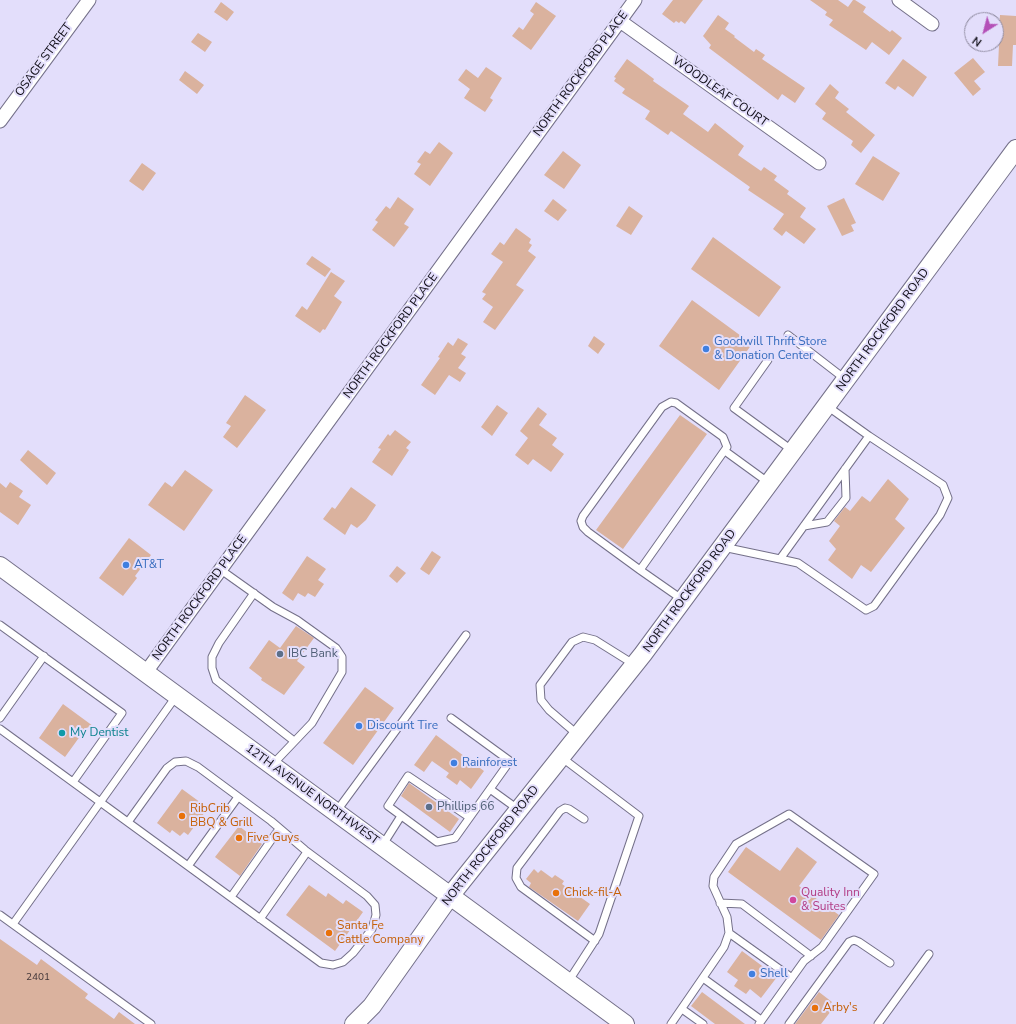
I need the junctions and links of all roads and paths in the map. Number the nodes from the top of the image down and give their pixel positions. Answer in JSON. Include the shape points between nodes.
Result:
{"nodes":[{"id":1,"x":89,"y":0,"type":"edge"},
{"id":2,"x":635,"y":0,"type":"edge"},
{"id":3,"x":899,"y":0,"type":"edge"},
{"id":4,"x":620,"y":21,"type":"junction"},
{"id":5,"x":932,"y":24,"type":"dead end"},
{"id":6,"x":0,"y":121,"type":"edge"},
{"id":7,"x":1016,"y":149,"type":"edge"},
{"id":8,"x":819,"y":162,"type":"dead end"},
{"id":9,"x":788,"y":335,"type":"dead end"},
{"id":10,"x":768,"y":360,"type":"dead end"},
{"id":11,"x":846,"y":380,"type":"junction"},
{"id":12,"x":827,"y":406,"type":"junction"},
{"id":13,"x":869,"y":436,"type":"junction"},
{"id":14,"x":725,"y":451,"type":"junction"},
{"id":15,"x":793,"y":451,"type":"junction"},
{"id":16,"x":845,"y":469,"type":"junction"},
{"id":17,"x":769,"y":483,"type":"junction"},
{"id":18,"x":804,"y":526,"type":"junction"},
{"id":19,"x":722,"y":547,"type":"junction"},
{"id":20,"x":780,"y":559,"type":"junction"},
{"id":21,"x":0,"y":566,"type":"edge"},
{"id":22,"x":221,"y":570,"type":"junction"},
{"id":23,"x":640,"y":570,"type":"junction"},
{"id":24,"x":254,"y":594,"type":"junction"},
{"id":25,"x":683,"y":600,"type":"junction"},
{"id":26,"x":0,"y":625,"type":"edge"},
{"id":27,"x":466,"y":635,"type":"dead end"},
{"id":28,"x":44,"y":656,"type":"junction"},
{"id":29,"x":635,"y":665,"type":"junction"},
{"id":30,"x":146,"y":672,"type":"junction"},
{"id":31,"x":177,"y":695,"type":"junction"},
{"id":32,"x":0,"y":718,"type":"edge"},
{"id":33,"x":451,"y":718,"type":"dead end"},
{"id":34,"x":0,"y":730,"type":"edge"},
{"id":35,"x":579,"y":735,"type":"junction"},
{"id":36,"x":294,"y":741,"type":"junction"},
{"id":37,"x":561,"y":757,"type":"junction"},
{"id":38,"x":272,"y":765,"type":"junction"},
{"id":39,"x":73,"y":782,"type":"junction"},
{"id":40,"x":490,"y":789,"type":"junction"},
{"id":41,"x":238,"y":797,"type":"junction"},
{"id":42,"x":100,"y":802,"type":"junction"},
{"id":43,"x":519,"y":810,"type":"junction"},
{"id":44,"x":336,"y":812,"type":"junction"},
{"id":45,"x":402,"y":816,"type":"junction"},
{"id":46,"x":470,"y":817,"type":"junction"},
{"id":47,"x":584,"y":819,"type":"dead end"},
{"id":48,"x":128,"y":822,"type":"junction"},
{"id":49,"x":279,"y":829,"type":"junction"},
{"id":50,"x":382,"y":846,"type":"junction"},
{"id":51,"x":307,"y":852,"type":"junction"},
{"id":52,"x":188,"y":866,"type":"junction"},
{"id":53,"x":450,"y":896,"type":"junction"},
{"id":54,"x":231,"y":897,"type":"junction"},
{"id":55,"x":720,"y":903,"type":"junction"},
{"id":56,"x":0,"y":915,"type":"edge"},
{"id":57,"x":260,"y":919,"type":"junction"},
{"id":58,"x":13,"y":924,"type":"junction"},
{"id":59,"x":729,"y":933,"type":"junction"},
{"id":60,"x":595,"y":941,"type":"junction"},
{"id":61,"x":929,"y":954,"type":"dead end"},
{"id":62,"x":811,"y":956,"type":"junction"},
{"id":63,"x":890,"y":963,"type":"dead end"},
{"id":64,"x":703,"y":978,"type":"junction"},
{"id":65,"x":792,"y":978,"type":"junction"},
{"id":66,"x":568,"y":982,"type":"junction"},
{"id":67,"x":682,"y":1009,"type":"junction"},
{"id":68,"x":760,"y":1022,"type":"edge"},
{"id":69,"x":151,"y":1024,"type":"edge"},
{"id":70,"x":354,"y":1024,"type":"edge"},
{"id":71,"x":624,"y":1024,"type":"edge"},
{"id":72,"x":671,"y":1024,"type":"edge"},
{"id":73,"x":703,"y":1024,"type":"edge"},
{"id":74,"x":789,"y":1024,"type":"edge"},
{"id":75,"x":878,"y":1024,"type":"edge"}],
"edges":[{"from":1,"to":6,"type":"street","name":"OSAGE STREET"},
{"from":2,"to":4,"type":"street","name":"NORTH ROCKFORD PLACE"},
{"from":3,"to":5,"type":"street"},
{"from":4,"to":8,"type":"street","name":"WOODLEAF COURT"},
{"from":4,"to":22,"type":"street","name":"NORTH ROCKFORD PLACE"},
{"from":7,"to":11,"type":"street","name":"NORTH ROCKFORD ROAD"},
{"from":9,"to":11,"type":"lane"},
{"from":10,"to":15,"type":"lane","via":[[734,408]]},
{"from":11,"to":12,"type":"street","name":"NORTH ROCKFORD ROAD"},
{"from":12,"to":13,"type":"lane"},
{"from":12,"to":15,"type":"street","name":"NORTH ROCKFORD ROAD"},
{"from":13,"to":16,"type":"lane"},
{"from":13,"to":20,"type":"lane","via":[[943,485],[948,498],[940,515],[874,606],[866,610],[798,563]]},
{"from":14,"to":17,"type":"lane"},
{"from":14,"to":23,"type":"lane"},
{"from":14,"to":23,"type":"lane","via":[[726,442],[723,437],[676,403],[666,404],[583,516],[581,521],[588,532]]},
{"from":15,"to":17,"type":"street","name":"NORTH ROCKFORD ROAD"},
{"from":16,"to":18,"type":"lane"},
{"from":16,"to":18,"type":"lane","via":[[846,498],[827,522]]},
{"from":17,"to":19,"type":"street","name":"NORTH ROCKFORD ROAD"},
{"from":18,"to":20,"type":"lane"},
{"from":19,"to":20,"type":"lane"},
{"from":19,"to":25,"type":"street","name":"NORTH ROCKFORD ROAD"},
{"from":21,"to":30,"type":"street","name":"12TH AVENUE NORTHWEST"},
{"from":22,"to":24,"type":"lane"},
{"from":22,"to":30,"type":"street","name":"NORTH ROCKFORD PLACE"},
{"from":23,"to":25,"type":"lane"},
{"from":24,"to":36,"type":"lane","via":[[219,643],[212,657],[212,668],[216,680]]},
{"from":24,"to":36,"type":"lane","via":[[325,640],[336,648],[342,657],[342,672],[312,723]]},
{"from":25,"to":29,"type":"street","name":"NORTH ROCKFORD ROAD"},
{"from":26,"to":28,"type":"lane"},
{"from":27,"to":44,"type":"lane"},
{"from":28,"to":32,"type":"lane"},
{"from":28,"to":39,"type":"lane","via":[[122,713]]},
{"from":29,"to":35,"type":"street","name":"NORTH ROCKFORD ROAD"},
{"from":29,"to":35,"type":"lane","via":[[595,640],[584,637],[572,642],[540,685],[541,700]]},
{"from":30,"to":31,"type":"street","name":"12TH AVENUE NORTHWEST"},
{"from":31,"to":38,"type":"street","name":"12TH AVENUE NORTHWEST"},
{"from":31,"to":42,"type":"lane"},
{"from":33,"to":40,"type":"lane","via":[[510,761]]},
{"from":34,"to":39,"type":"lane"},
{"from":35,"to":37,"type":"street","name":"NORTH ROCKFORD ROAD"},
{"from":36,"to":38,"type":"lane"},
{"from":37,"to":43,"type":"street","name":"NORTH ROCKFORD ROAD"},
{"from":37,"to":60,"type":"lane","via":[[639,816]]},
{"from":38,"to":44,"type":"street","name":"12TH AVENUE NORTHWEST"},
{"from":39,"to":42,"type":"lane"},
{"from":40,"to":43,"type":"lane"},
{"from":40,"to":46,"type":"lane"},
{"from":41,"to":48,"type":"lane","via":[[186,760],[175,762],[167,768]]},
{"from":41,"to":49,"type":"lane"},
{"from":41,"to":52,"type":"lane"},
{"from":42,"to":48,"type":"lane"},
{"from":42,"to":58,"type":"lane"},
{"from":43,"to":53,"type":"street","name":"NORTH ROCKFORD ROAD"},
{"from":44,"to":50,"type":"street","name":"12TH AVENUE NORTHWEST"},
{"from":45,"to":46,"type":"lane","via":[[438,842],[455,838]]},
{"from":45,"to":46,"type":"lane","via":[[388,806],[408,776]]},
{"from":45,"to":50,"type":"lane"},
{"from":47,"to":60,"type":"lane","via":[[569,808],[560,811],[517,868],[516,878],[521,887]]},
{"from":48,"to":52,"type":"lane"},
{"from":49,"to":51,"type":"lane"},
{"from":49,"to":54,"type":"lane"},
{"from":50,"to":53,"type":"street","name":"12TH AVENUE NORTHWEST"},
{"from":51,"to":57,"type":"lane"},
{"from":51,"to":57,"type":"lane","via":[[367,896],[375,905],[376,915],[372,929],[363,942],[343,962],[333,965],[321,963]]},
{"from":52,"to":54,"type":"lane"},
{"from":53,"to":66,"type":"street","name":"12TH AVENUE NORTHWEST"},
{"from":53,"to":70,"type":"street","name":"NORTH ROCKFORD ROAD","via":[[372,1006]]},
{"from":54,"to":57,"type":"lane"},
{"from":55,"to":59,"type":"lane","via":[[727,917]]},
{"from":55,"to":62,"type":"lane","via":[[742,904]]},
{"from":55,"to":62,"type":"lane","via":[[713,886],[714,877],[736,844],[789,814],[874,874],[822,947]]},
{"from":56,"to":58,"type":"lane"},
{"from":58,"to":69,"type":"lane"},
{"from":59,"to":64,"type":"lane","via":[[724,947]]},
{"from":59,"to":65,"type":"lane"},
{"from":60,"to":66,"type":"lane"},
{"from":61,"to":75,"type":"lane"},
{"from":62,"to":65,"type":"lane","via":[[804,961]]},
{"from":63,"to":74,"type":"lane","via":[[859,942],[849,942]]},
{"from":64,"to":67,"type":"lane"},
{"from":64,"to":68,"type":"lane"},
{"from":65,"to":68,"type":"lane"},
{"from":66,"to":71,"type":"street","name":"12TH AVENUE NORTHWEST"},
{"from":67,"to":72,"type":"lane"},
{"from":67,"to":73,"type":"lane"}]}
